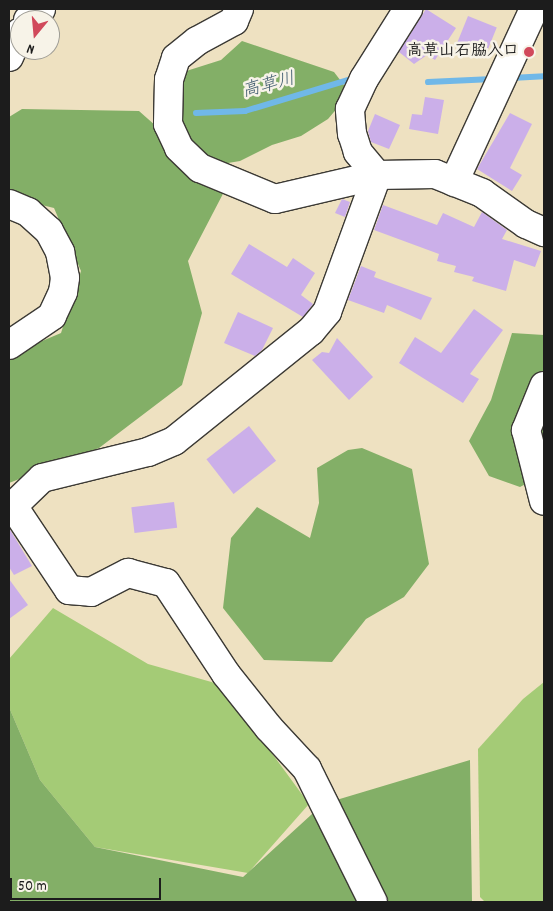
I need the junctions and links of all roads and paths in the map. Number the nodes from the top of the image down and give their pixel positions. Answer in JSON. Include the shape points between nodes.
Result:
{"nodes":[{"id":1,"x":239,"y":9,"type":"edge"},
{"id":2,"x":408,"y":9,"type":"edge"},
{"id":3,"x":534,"y":9,"type":"edge"},
{"id":4,"x":377,"y":175,"type":"junction"},
{"id":5,"x":454,"y":182,"type":"junction"},
{"id":6,"x":9,"y":204,"type":"edge"},
{"id":7,"x":544,"y":232,"type":"edge"},
{"id":8,"x":9,"y":345,"type":"edge"},
{"id":9,"x":544,"y":386,"type":"edge"},
{"id":10,"x":544,"y":501,"type":"edge"},
{"id":11,"x":11,"y":506,"type":"edge"},
{"id":12,"x":373,"y":902,"type":"edge"}],
"edges":[{"from":1,"to":4,"type":"street","via":[[234,21],[198,41],[176,58],[169,79],[168,124],[179,148],[200,168],[275,199]]},
{"from":2,"to":4,"type":"street","via":[[364,79],[350,110],[352,134],[358,152]]},
{"from":3,"to":5,"type":"street"},
{"from":4,"to":5,"type":"street","via":[[435,174]]},
{"from":4,"to":11,"type":"street","via":[[327,312],[310,331],[174,441],[148,452],[42,478]]},
{"from":5,"to":7,"type":"street","via":[[482,193],[526,224]]},
{"from":6,"to":8,"type":"street","via":[[28,212],[49,231],[60,252],[65,278],[63,292],[52,316]]},
{"from":9,"to":10,"type":"street","via":[[526,430]]},
{"from":11,"to":12,"type":"street","via":[[70,590],[91,592],[128,573],[166,583],[226,674],[269,728],[308,769]]}]}
